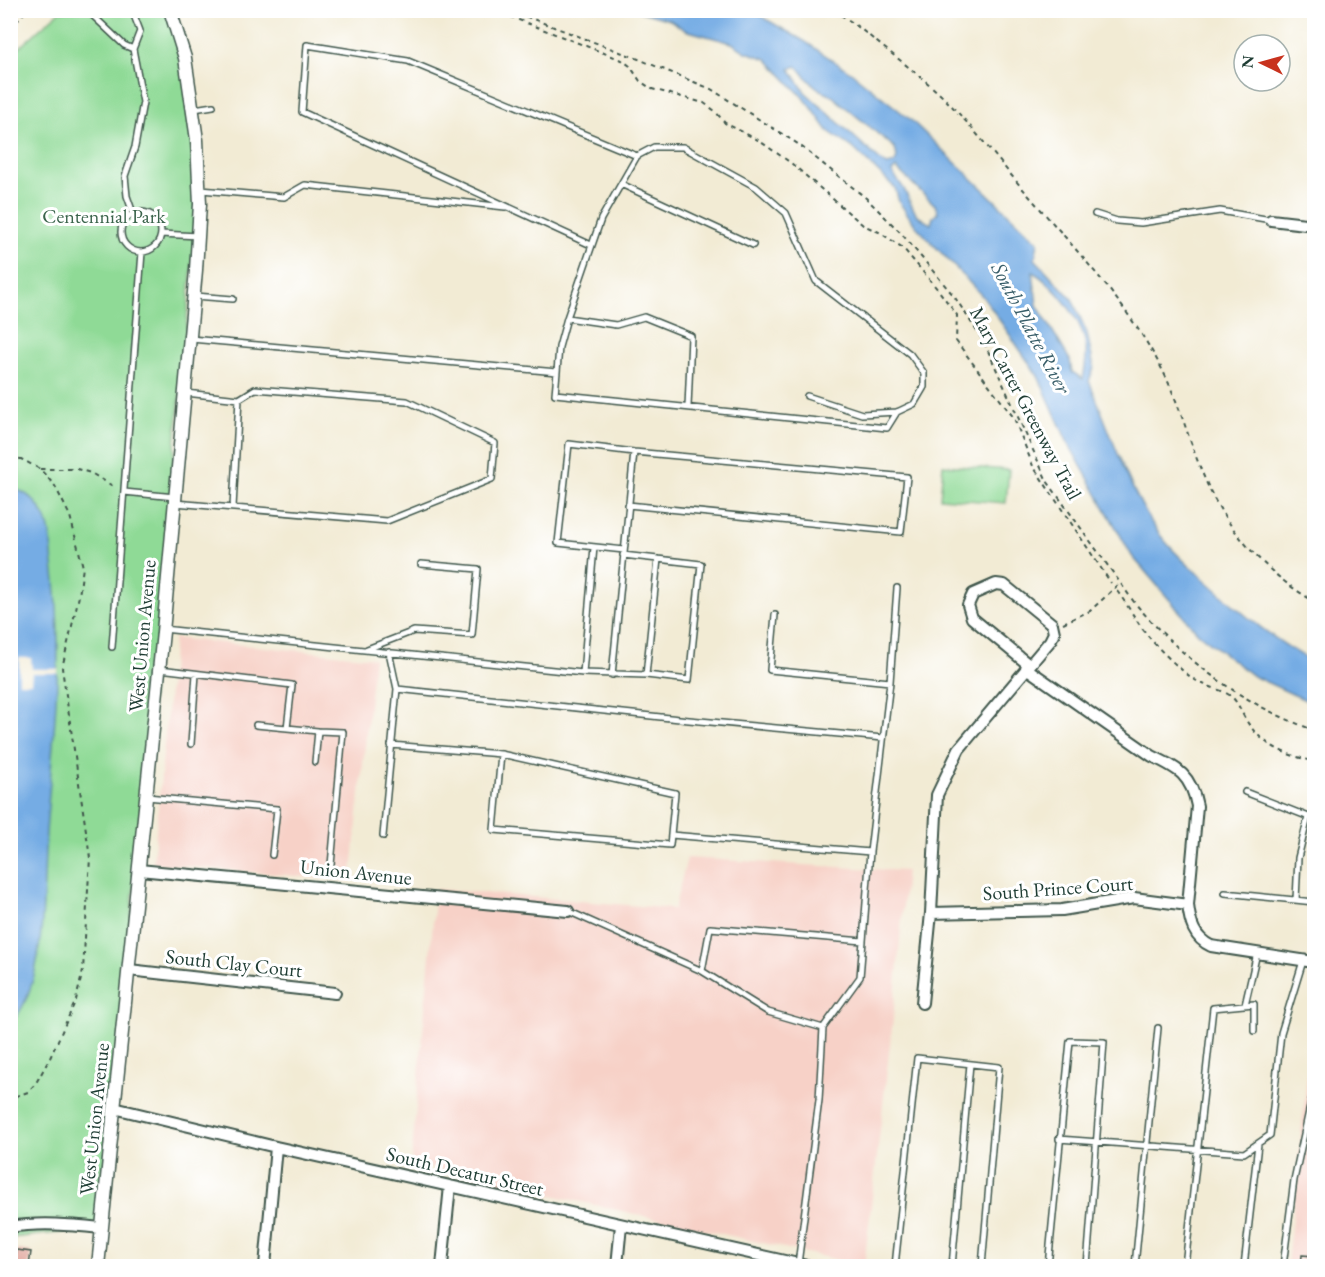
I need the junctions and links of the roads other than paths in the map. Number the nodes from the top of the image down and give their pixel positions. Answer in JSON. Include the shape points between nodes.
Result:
{"nodes":[{"id":1,"x":87,"y":10,"type":"edge"},
{"id":2,"x":132,"y":10,"type":"edge"},
{"id":3,"x":170,"y":10,"type":"edge"},
{"id":4,"x":133,"y":49,"type":"junction"},
{"id":5,"x":213,"y":106,"type":"dead end"},
{"id":6,"x":192,"y":109,"type":"junction"},
{"id":7,"x":637,"y":156,"type":"junction"},
{"id":8,"x":621,"y":184,"type":"junction"},
{"id":9,"x":199,"y":190,"type":"junction"},
{"id":10,"x":510,"y":207,"type":"junction"},
{"id":11,"x":134,"y":213,"type":"junction"},
{"id":12,"x":1095,"y":214,"type":"dead end"},
{"id":13,"x":1271,"y":220,"type":"joint"},
{"id":14,"x":1314,"y":225,"type":"edge"},
{"id":15,"x":161,"y":234,"type":"junction"},
{"id":16,"x":198,"y":236,"type":"junction"},
{"id":17,"x":591,"y":245,"type":"junction"},
{"id":18,"x":753,"y":245,"type":"dead end"},
{"id":19,"x":142,"y":252,"type":"junction"},
{"id":20,"x":193,"y":296,"type":"junction"},
{"id":21,"x":232,"y":299,"type":"dead end"},
{"id":22,"x":567,"y":318,"type":"junction"},
{"id":23,"x":189,"y":338,"type":"junction"},
{"id":24,"x":557,"y":372,"type":"junction"},
{"id":25,"x":184,"y":393,"type":"junction"},
{"id":26,"x":807,"y":396,"type":"dead end"},
{"id":27,"x":239,"y":399,"type":"junction"},
{"id":28,"x":688,"y":407,"type":"junction"},
{"id":29,"x":897,"y":412,"type":"junction"},
{"id":30,"x":634,"y":452,"type":"junction"},
{"id":31,"x":124,"y":492,"type":"junction"},
{"id":32,"x":174,"y":500,"type":"junction"},
{"id":33,"x":628,"y":505,"type":"junction"},
{"id":34,"x":233,"y":507,"type":"junction"},
{"id":35,"x":594,"y":547,"type":"junction"},
{"id":36,"x":624,"y":553,"type":"junction"},
{"id":37,"x":658,"y":559,"type":"junction"},
{"id":38,"x":421,"y":564,"type":"dead end"},
{"id":39,"x":897,"y":588,"type":"dead end"},
{"id":40,"x":775,"y":615,"type":"dead end"},
{"id":41,"x":164,"y":629,"type":"junction"},
{"id":42,"x":112,"y":647,"type":"dead end"},
{"id":43,"x":365,"y":650,"type":"junction"},
{"id":44,"x":389,"y":652,"type":"junction"},
{"id":45,"x":1028,"y":666,"type":"junction"},
{"id":46,"x":160,"y":669,"type":"junction"},
{"id":47,"x":583,"y":673,"type":"junction"},
{"id":48,"x":196,"y":674,"type":"junction"},
{"id":49,"x":612,"y":675,"type":"junction"},
{"id":50,"x":646,"y":675,"type":"junction"},
{"id":51,"x":890,"y":682,"type":"junction"},
{"id":52,"x":397,"y":688,"type":"junction"},
{"id":53,"x":256,"y":724,"type":"dead end"},
{"id":54,"x":287,"y":728,"type":"junction"},
{"id":55,"x":318,"y":731,"type":"junction"},
{"id":56,"x":883,"y":738,"type":"junction"},
{"id":57,"x":191,"y":744,"type":"dead end"},
{"id":58,"x":391,"y":745,"type":"junction"},
{"id":59,"x":501,"y":754,"type":"junction"},
{"id":60,"x":315,"y":762,"type":"dead end"},
{"id":61,"x":1245,"y":792,"type":"dead end"},
{"id":62,"x":147,"y":797,"type":"junction"},
{"id":63,"x":1308,"y":817,"type":"junction"},
{"id":64,"x":1314,"y":819,"type":"edge"},
{"id":65,"x":671,"y":835,"type":"junction"},
{"id":66,"x":383,"y":836,"type":"dead end"},
{"id":67,"x":870,"y":852,"type":"junction"},
{"id":68,"x":272,"y":855,"type":"dead end"},
{"id":69,"x":331,"y":865,"type":"dead end"},
{"id":70,"x":140,"y":870,"type":"junction"},
{"id":71,"x":1225,"y":893,"type":"dead end"},
{"id":72,"x":1296,"y":900,"type":"junction"},
{"id":73,"x":1314,"y":902,"type":"edge"},
{"id":74,"x":1188,"y":905,"type":"junction"},
{"id":75,"x":568,"y":911,"type":"joint"},
{"id":76,"x":931,"y":913,"type":"junction"},
{"id":77,"x":863,"y":941,"type":"junction"},
{"id":78,"x":1257,"y":953,"type":"junction"},
{"id":79,"x":1309,"y":962,"type":"edge"},
{"id":80,"x":129,"y":970,"type":"junction"},
{"id":81,"x":702,"y":971,"type":"junction"},
{"id":82,"x":336,"y":993,"type":"dead end"},
{"id":83,"x":922,"y":1003,"type":"dead end"},
{"id":84,"x":1245,"y":1005,"type":"junction"},
{"id":85,"x":823,"y":1028,"type":"junction"},
{"id":86,"x":1158,"y":1028,"type":"dead end"},
{"id":87,"x":1254,"y":1031,"type":"dead end"},
{"id":88,"x":970,"y":1064,"type":"junction"},
{"id":89,"x":1314,"y":1088,"type":"edge"},
{"id":90,"x":114,"y":1108,"type":"junction"},
{"id":91,"x":1059,"y":1138,"type":"junction"},
{"id":92,"x":1097,"y":1142,"type":"junction"},
{"id":93,"x":1258,"y":1144,"type":"junction"},
{"id":94,"x":1148,"y":1146,"type":"junction"},
{"id":95,"x":276,"y":1147,"type":"junction"},
{"id":96,"x":1198,"y":1149,"type":"junction"},
{"id":97,"x":450,"y":1186,"type":"junction"},
{"id":98,"x":621,"y":1225,"type":"junction"},
{"id":99,"x":10,"y":1227,"type":"edge"},
{"id":100,"x":102,"y":1228,"type":"junction"},
{"id":101,"x":784,"y":1264,"type":"edge"},
{"id":102,"x":802,"y":1265,"type":"edge"},
{"id":103,"x":98,"y":1266,"type":"edge"},
{"id":104,"x":265,"y":1266,"type":"edge"},
{"id":105,"x":442,"y":1266,"type":"edge"},
{"id":106,"x":616,"y":1266,"type":"edge"},
{"id":107,"x":895,"y":1266,"type":"edge"},
{"id":108,"x":952,"y":1266,"type":"edge"},
{"id":109,"x":982,"y":1266,"type":"edge"},
{"id":110,"x":1048,"y":1266,"type":"edge"},
{"id":111,"x":1087,"y":1266,"type":"edge"},
{"id":112,"x":1135,"y":1266,"type":"edge"},
{"id":113,"x":1185,"y":1266,"type":"edge"},
{"id":114,"x":1244,"y":1266,"type":"edge"},
{"id":115,"x":1283,"y":1266,"type":"edge"}],
"edges":[{"from":1,"to":4,"type":"lane"},
{"from":2,"to":4,"type":"lane","via":[[140,31]]},
{"from":3,"to":6,"type":"street","name":"West Union Avenue","via":[[185,58]]},
{"from":4,"to":11,"type":"lane","via":[[143,102],[125,177]]},
{"from":5,"to":6,"type":"lane"},
{"from":6,"to":9,"type":"street","name":"West Union Avenue"},
{"from":7,"to":8,"type":"lane"},
{"from":7,"to":10,"type":"lane","via":[[408,61],[307,45],[302,112]]},
{"from":7,"to":29,"type":"lane","via":[[654,147],[683,147],[756,187],[786,213],[816,281],[910,354],[924,373],[924,387],[914,404]]},
{"from":8,"to":17,"type":"lane"},
{"from":8,"to":18,"type":"lane"},
{"from":9,"to":10,"type":"lane","via":[[284,197],[305,185]]},
{"from":9,"to":16,"type":"street","name":"West Union Avenue"},
{"from":10,"to":17,"type":"lane"},
{"from":11,"to":15,"type":"lane","via":[[142,212],[156,219]]},
{"from":11,"to":19,"type":"lane","via":[[122,225],[121,232],[127,247]]},
{"from":12,"to":13,"type":"lane","via":[[1141,223],[1220,211]]},
{"from":13,"to":14,"type":"street"},
{"from":15,"to":16,"type":"lane"},
{"from":15,"to":19,"type":"lane","via":[[155,247]]},
{"from":16,"to":20,"type":"street","name":"West Union Avenue"},
{"from":17,"to":22,"type":"lane"},
{"from":19,"to":31,"type":"lane"},
{"from":20,"to":21,"type":"lane"},
{"from":20,"to":23,"type":"street","name":"West Union Avenue"},
{"from":22,"to":24,"type":"lane"},
{"from":22,"to":28,"type":"lane","via":[[616,325],[644,317],[691,336]]},
{"from":23,"to":24,"type":"lane"},
{"from":23,"to":25,"type":"street","name":"West Union Avenue"},
{"from":24,"to":28,"type":"lane","via":[[555,394]]},
{"from":25,"to":27,"type":"lane"},
{"from":25,"to":32,"type":"street","name":"West Union Avenue"},
{"from":26,"to":29,"type":"lane","via":[[862,414]]},
{"from":27,"to":34,"type":"lane"},
{"from":27,"to":34,"type":"lane","via":[[255,389],[407,401],[495,443],[492,479],[387,521]]},
{"from":28,"to":29,"type":"lane","via":[[887,428]]},
{"from":30,"to":33,"type":"lane"},
{"from":30,"to":33,"type":"lane","via":[[907,477],[901,532]]},
{"from":30,"to":35,"type":"lane","via":[[569,444],[558,543]]},
{"from":31,"to":32,"type":"lane"},
{"from":31,"to":42,"type":"lane"},
{"from":32,"to":34,"type":"lane"},
{"from":32,"to":41,"type":"street","name":"West Union Avenue"},
{"from":33,"to":36,"type":"lane"},
{"from":35,"to":36,"type":"lane"},
{"from":35,"to":47,"type":"lane"},
{"from":36,"to":37,"type":"lane"},
{"from":36,"to":49,"type":"lane"},
{"from":37,"to":50,"type":"lane"},
{"from":37,"to":50,"type":"lane","via":[[701,564],[689,680]]},
{"from":38,"to":43,"type":"lane","via":[[478,569],[472,635],[414,631]]},
{"from":39,"to":51,"type":"lane"},
{"from":40,"to":51,"type":"lane","via":[[770,670]]},
{"from":41,"to":43,"type":"lane"},
{"from":41,"to":46,"type":"street","name":"West Union Avenue"},
{"from":43,"to":44,"type":"lane"},
{"from":44,"to":47,"type":"lane"},
{"from":44,"to":52,"type":"lane"},
{"from":45,"to":45,"type":"street","via":[[1050,641],[1054,633],[1052,624],[1004,585],[996,584],[973,594],[968,605],[972,618]]},
{"from":45,"to":74,"type":"street","via":[[1186,777],[1197,806]]},
{"from":45,"to":76,"type":"street","via":[[959,749],[937,795]]},
{"from":46,"to":48,"type":"lane"},
{"from":46,"to":62,"type":"street","name":"West Union Avenue"},
{"from":47,"to":49,"type":"lane"},
{"from":48,"to":54,"type":"lane","via":[[292,685]]},
{"from":48,"to":57,"type":"lane"},
{"from":49,"to":50,"type":"lane"},
{"from":51,"to":56,"type":"lane"},
{"from":52,"to":56,"type":"lane"},
{"from":52,"to":58,"type":"lane"},
{"from":53,"to":54,"type":"lane"},
{"from":54,"to":55,"type":"lane"},
{"from":55,"to":60,"type":"lane"},
{"from":55,"to":69,"type":"lane","via":[[344,732]]},
{"from":56,"to":67,"type":"lane"},
{"from":58,"to":59,"type":"lane"},
{"from":58,"to":66,"type":"lane"},
{"from":59,"to":65,"type":"lane","via":[[675,793]]},
{"from":59,"to":65,"type":"lane","via":[[494,830],[670,846]]},
{"from":61,"to":63,"type":"lane"},
{"from":62,"to":68,"type":"lane","via":[[277,809]]},
{"from":62,"to":70,"type":"street","name":"West Union Avenue"},
{"from":63,"to":64,"type":"lane"},
{"from":63,"to":72,"type":"lane","via":[[1298,858]]},
{"from":65,"to":67,"type":"lane"},
{"from":67,"to":77,"type":"lane"},
{"from":70,"to":75,"type":"street","name":"Union Avenue"},
{"from":70,"to":80,"type":"street","name":"West Union Avenue"},
{"from":71,"to":72,"type":"lane"},
{"from":72,"to":73,"type":"lane"},
{"from":74,"to":76,"type":"street","name":"South Prince Court","via":[[1134,898],[1062,910]]},
{"from":74,"to":78,"type":"street","via":[[1189,921],[1204,943]]},
{"from":75,"to":81,"type":"lane"},
{"from":76,"to":83,"type":"street"},
{"from":77,"to":81,"type":"lane","via":[[710,928]]},
{"from":77,"to":85,"type":"lane","via":[[860,977]]},
{"from":78,"to":79,"type":"street"},
{"from":78,"to":84,"type":"lane"},
{"from":79,"to":93,"type":"lane","via":[[1281,1033],[1270,1135]]},
{"from":80,"to":82,"type":"street","name":"South Clay Court"},
{"from":80,"to":90,"type":"street","name":"West Union Avenue"},
{"from":81,"to":85,"type":"lane","via":[[768,1012]]},
{"from":84,"to":87,"type":"lane","via":[[1254,1004]]},
{"from":84,"to":96,"type":"lane","via":[[1213,1008]]},
{"from":85,"to":102,"type":"lane"},
{"from":86,"to":94,"type":"lane"},
{"from":88,"to":107,"type":"lane","via":[[917,1058]]},
{"from":88,"to":108,"type":"lane"},
{"from":88,"to":109,"type":"lane","via":[[999,1067]]},
{"from":89,"to":115,"type":"lane","via":[[1294,1180]]},
{"from":90,"to":95,"type":"street","name":"South Decatur Street"},
{"from":90,"to":100,"type":"street","name":"West Union Avenue"},
{"from":91,"to":92,"type":"lane"},
{"from":91,"to":92,"type":"lane","via":[[1070,1041],[1104,1042]]},
{"from":91,"to":110,"type":"lane"},
{"from":92,"to":94,"type":"lane"},
{"from":92,"to":111,"type":"lane"},
{"from":93,"to":96,"type":"lane","via":[[1244,1153]]},
{"from":93,"to":114,"type":"lane"},
{"from":94,"to":96,"type":"lane"},
{"from":94,"to":112,"type":"lane"},
{"from":95,"to":97,"type":"street","name":"South Decatur Street"},
{"from":95,"to":104,"type":"street"},
{"from":96,"to":113,"type":"lane"},
{"from":97,"to":98,"type":"street","name":"South Decatur Street"},
{"from":97,"to":105,"type":"street"},
{"from":98,"to":101,"type":"street","name":"South Decatur Street"},
{"from":98,"to":106,"type":"street"},
{"from":99,"to":100,"type":"street","via":[[50,1223]]},
{"from":100,"to":103,"type":"street","name":"West Union Avenue"},
{"from":101,"to":102,"type":"street","name":"South Decatur Street"}]}
